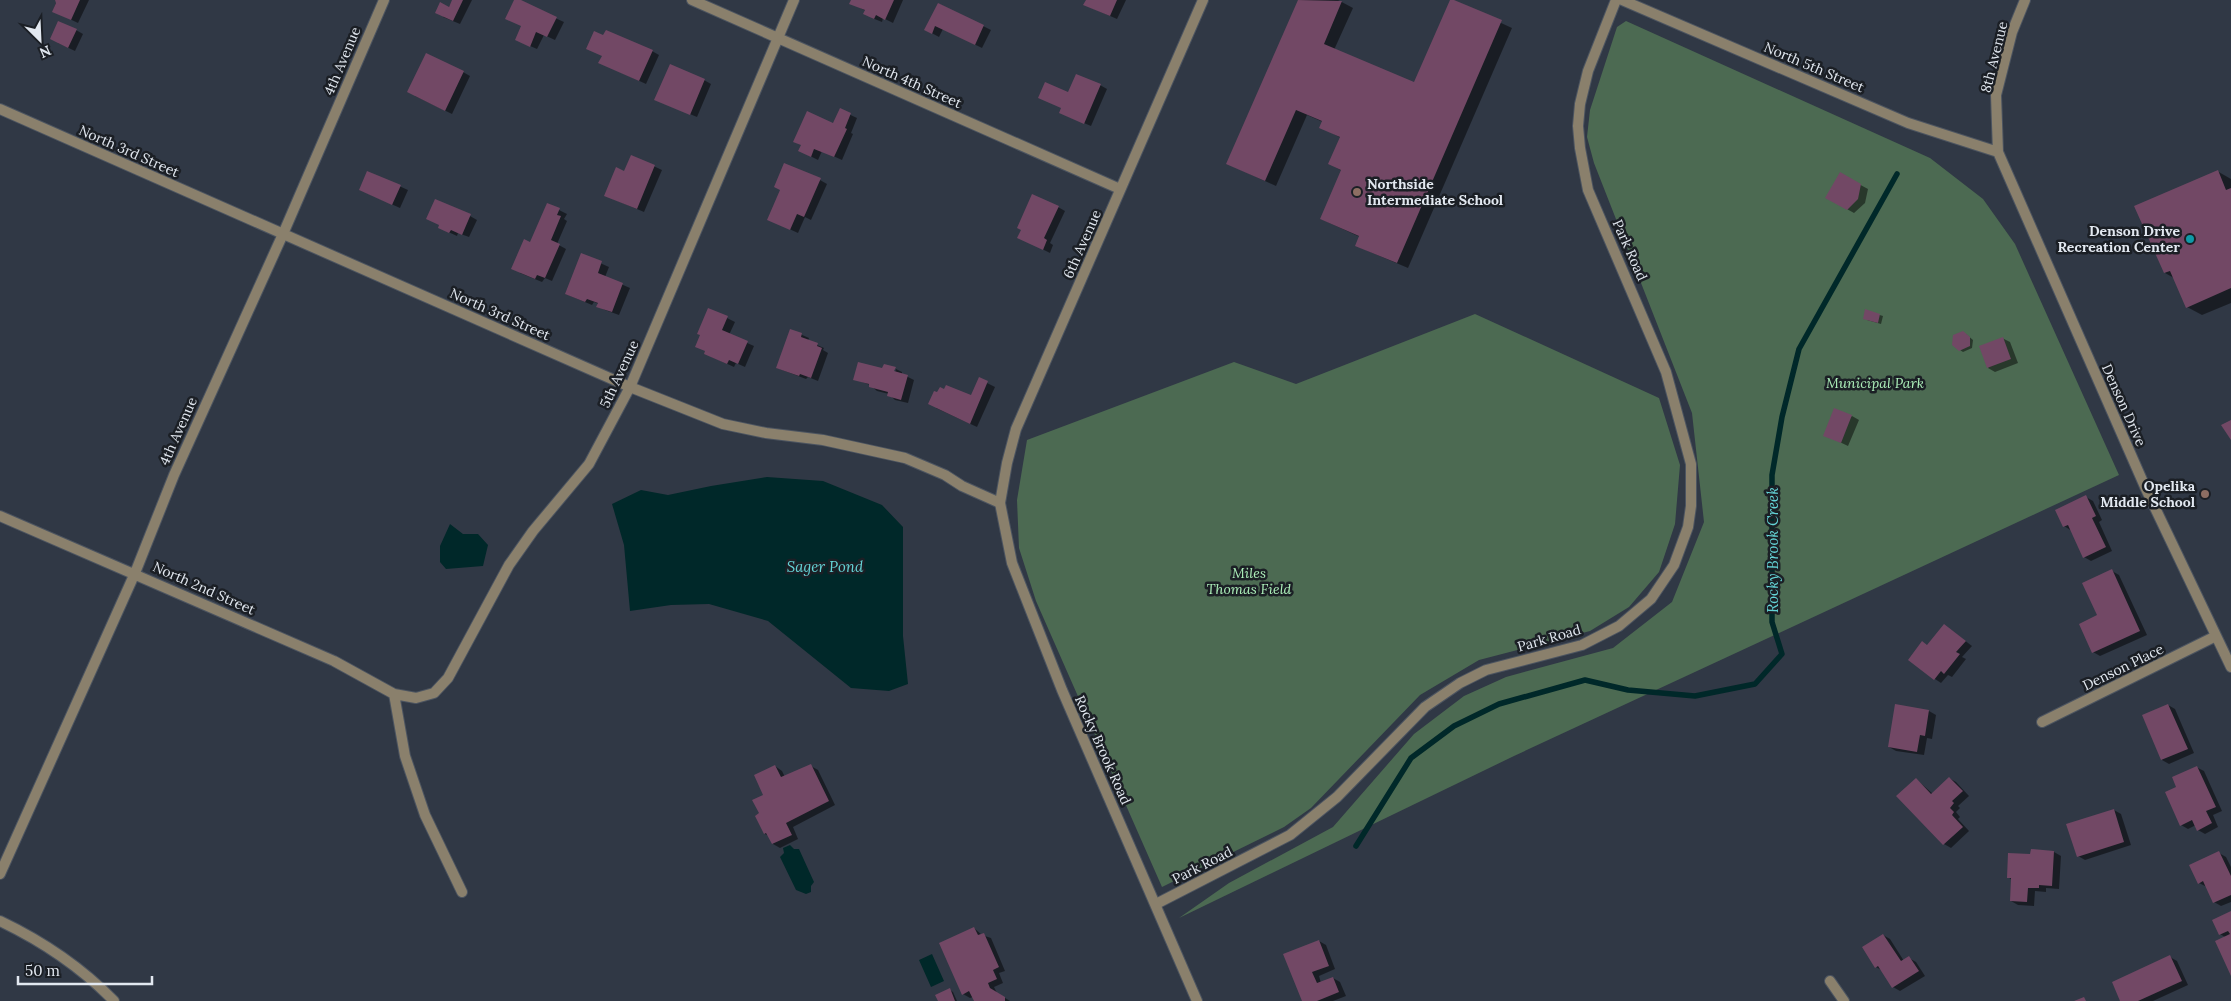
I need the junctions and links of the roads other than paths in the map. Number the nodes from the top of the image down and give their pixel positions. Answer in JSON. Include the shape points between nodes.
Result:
{"nodes":[{"id":1,"x":384,"y":0,"type":"edge"},
{"id":2,"x":692,"y":0,"type":"edge"},
{"id":3,"x":794,"y":0,"type":"edge"},
{"id":4,"x":1203,"y":0,"type":"edge"},
{"id":5,"x":1616,"y":0,"type":"edge"},
{"id":6,"x":1622,"y":0,"type":"edge"},
{"id":7,"x":2025,"y":0,"type":"edge"},
{"id":8,"x":778,"y":37,"type":"junction"},
{"id":9,"x":0,"y":109,"type":"edge"},
{"id":10,"x":1998,"y":152,"type":"junction"},
{"id":11,"x":1120,"y":190,"type":"junction"},
{"id":12,"x":283,"y":234,"type":"junction"},
{"id":13,"x":630,"y":387,"type":"junction"},
{"id":14,"x":1000,"y":504,"type":"junction"},
{"id":15,"x":0,"y":516,"type":"edge"},
{"id":16,"x":134,"y":573,"type":"junction"},
{"id":17,"x":2216,"y":636,"type":"junction"},
{"id":18,"x":2231,"y":667,"type":"edge"},
{"id":19,"x":394,"y":694,"type":"junction"},
{"id":20,"x":2042,"y":722,"type":"dead end"},
{"id":21,"x":0,"y":874,"type":"edge"},
{"id":22,"x":462,"y":892,"type":"dead end"},
{"id":23,"x":1156,"y":904,"type":"junction"},
{"id":24,"x":0,"y":921,"type":"edge"},
{"id":25,"x":1830,"y":981,"type":"dead end"},
{"id":26,"x":114,"y":1001,"type":"edge"},
{"id":27,"x":1197,"y":1001,"type":"edge"},
{"id":28,"x":1844,"y":1001,"type":"edge"}],
"edges":[{"from":1,"to":12,"type":"street","name":"4th Avenue"},
{"from":2,"to":8,"type":"street","name":"North 4th Street"},
{"from":3,"to":8,"type":"street","name":"5th Avenue"},
{"from":4,"to":11,"type":"street","name":"6th Avenue"},
{"from":5,"to":23,"type":"street","name":"Park Road","via":[[1588,71],[1580,104],[1580,148],[1588,190],[1666,372],[1691,464],[1689,520],[1674,565],[1651,600],[1619,626],[1582,645],[1486,670],[1460,683],[1425,706],[1337,797],[1290,836]]},
{"from":6,"to":10,"type":"street","name":"North 5th Street","via":[[1908,123]]},
{"from":7,"to":10,"type":"street","name":"8th Avenue","via":[[2012,32],[1996,95]]},
{"from":8,"to":11,"type":"street","name":"North 4th Street"},
{"from":8,"to":13,"type":"street","name":"5th Avenue"},
{"from":9,"to":12,"type":"street","name":"North 3rd Street"},
{"from":10,"to":17,"type":"street","name":"Denson Drive","via":[[2146,488]]},
{"from":11,"to":14,"type":"street","name":"6th Avenue","via":[[1016,429]]},
{"from":12,"to":13,"type":"street","name":"North 3rd Street"},
{"from":12,"to":16,"type":"street","name":"4th Avenue","via":[[174,475]]},
{"from":13,"to":14,"type":"street","name":"North 3rd Street","via":[[723,424],[766,434],[823,440],[905,458]]},
{"from":13,"to":19,"type":"street","name":"5th Avenue","via":[[589,464],[510,564],[448,678],[434,693],[416,698]]},
{"from":14,"to":23,"type":"street","name":"Rocky Brook Road","via":[[1012,563],[1062,690]]},
{"from":15,"to":16,"type":"street","name":"North 2nd Street"},
{"from":16,"to":19,"type":"street","name":"North 2nd Street","via":[[334,661]]},
{"from":16,"to":21,"type":"street","name":"4th Avenue"},
{"from":17,"to":18,"type":"street","name":"Denson Drive"},
{"from":17,"to":20,"type":"street","name":"Denson Place"},
{"from":19,"to":22,"type":"street","via":[[405,756],[425,815]]},
{"from":23,"to":27,"type":"street","name":"Rocky Brook Road"},
{"from":24,"to":26,"type":"street","via":[[38,939],[91,976]]},
{"from":25,"to":28,"type":"street"}]}
